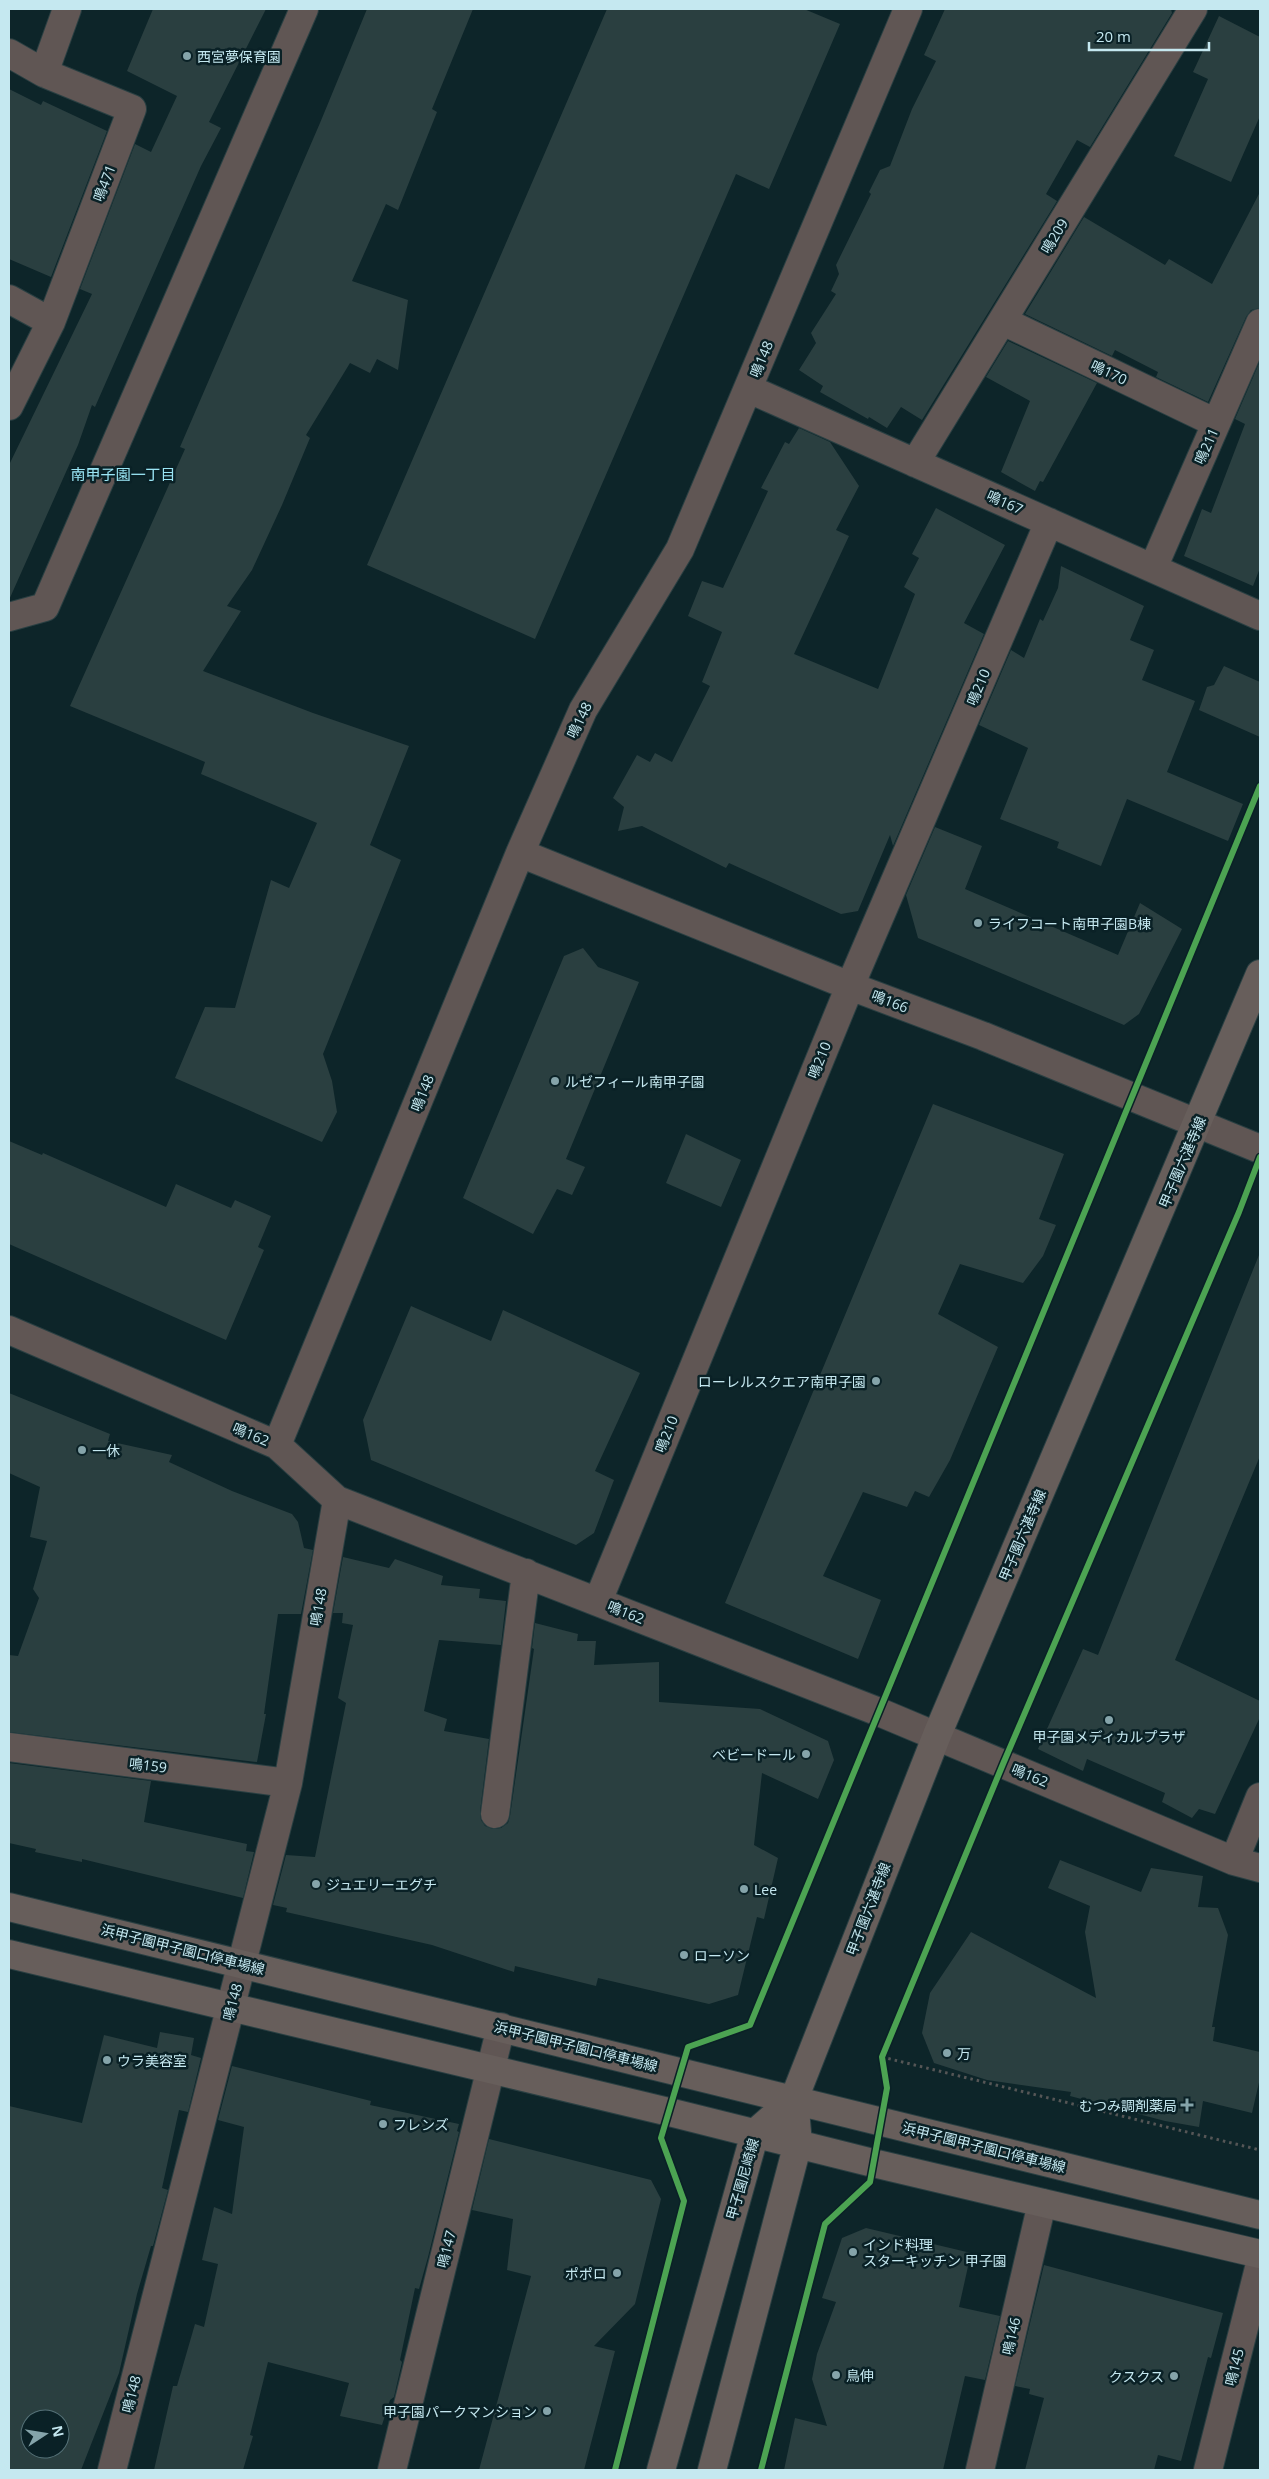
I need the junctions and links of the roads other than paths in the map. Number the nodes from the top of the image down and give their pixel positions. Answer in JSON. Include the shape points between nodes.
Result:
{"nodes":[{"id":1,"x":67,"y":9,"type":"edge"},
{"id":2,"x":304,"y":9,"type":"edge"},
{"id":3,"x":908,"y":9,"type":"edge"},
{"id":4,"x":1193,"y":9,"type":"edge"},
{"id":5,"x":9,"y":53,"type":"edge"},
{"id":6,"x":44,"y":73,"type":"junction"},
{"id":7,"x":9,"y":299,"type":"edge"},
{"id":8,"x":1003,"y":321,"type":"junction"},
{"id":9,"x":51,"y":322,"type":"junction"},
{"id":10,"x":1260,"y":323,"type":"edge"},
{"id":11,"x":749,"y":389,"type":"junction"},
{"id":12,"x":9,"y":406,"type":"edge"},
{"id":13,"x":1216,"y":423,"type":"junction"},
{"id":14,"x":915,"y":463,"type":"junction"},
{"id":15,"x":1050,"y":522,"type":"junction"},
{"id":16,"x":1153,"y":568,"type":"junction"},
{"id":17,"x":1260,"y":616,"type":"edge"},
{"id":18,"x":9,"y":617,"type":"edge"},
{"id":19,"x":520,"y":854,"type":"junction"},
{"id":20,"x":1260,"y":974,"type":"edge"},
{"id":21,"x":850,"y":986,"type":"junction"},
{"id":22,"x":1198,"y":1123,"type":"junction"},
{"id":23,"x":1260,"y":1149,"type":"edge"},
{"id":24,"x":9,"y":1330,"type":"edge"},
{"id":25,"x":277,"y":1445,"type":"junction"},
{"id":26,"x":337,"y":1500,"type":"junction"},
{"id":27,"x":526,"y":1573,"type":"junction"},
{"id":28,"x":598,"y":1600,"type":"junction"},
{"id":29,"x":936,"y":1736,"type":"junction"},
{"id":30,"x":9,"y":1747,"type":"edge"},
{"id":31,"x":288,"y":1783,"type":"junction"},
{"id":32,"x":1260,"y":1797,"type":"edge"},
{"id":33,"x":495,"y":1814,"type":"dead end"},
{"id":34,"x":1234,"y":1861,"type":"junction"},
{"id":35,"x":1260,"y":1868,"type":"edge"},
{"id":36,"x":9,"y":1907,"type":"edge"},
{"id":37,"x":9,"y":1954,"type":"edge"},
{"id":38,"x":242,"y":1963,"type":"junction"},
{"id":39,"x":231,"y":2006,"type":"junction"},
{"id":40,"x":501,"y":2027,"type":"junction"},
{"id":41,"x":491,"y":2070,"type":"junction"},
{"id":42,"x":794,"y":2099,"type":"junction"},
{"id":43,"x":755,"y":2133,"type":"junction"},
{"id":44,"x":798,"y":2143,"type":"junction"},
{"id":45,"x":1042,"y":2202,"type":"junction"},
{"id":46,"x":1260,"y":2215,"type":"edge"},
{"id":47,"x":1260,"y":2254,"type":"edge"},
{"id":48,"x":1260,"y":2264,"type":"edge"},
{"id":49,"x":112,"y":2470,"type":"edge"},
{"id":50,"x":392,"y":2470,"type":"edge"},
{"id":51,"x":662,"y":2470,"type":"edge"},
{"id":52,"x":712,"y":2470,"type":"edge"},
{"id":53,"x":980,"y":2470,"type":"edge"},
{"id":54,"x":1208,"y":2470,"type":"edge"}],
"edges":[{"from":1,"to":6,"type":"street"},
{"from":2,"to":18,"type":"street","via":[[44,607]]},
{"from":3,"to":11,"type":"street","name":"鳴148"},
{"from":4,"to":8,"type":"street","name":"鳴209"},
{"from":5,"to":6,"type":"street"},
{"from":6,"to":9,"type":"street","name":"鳴471","via":[[132,109]]},
{"from":7,"to":9,"type":"street"},
{"from":8,"to":13,"type":"street","name":"鳴170"},
{"from":8,"to":14,"type":"street","name":"鳴209"},
{"from":9,"to":12,"type":"street","name":"鳴471"},
{"from":10,"to":13,"type":"street","name":"鳴211"},
{"from":11,"to":14,"type":"street","name":"鳴167"},
{"from":11,"to":19,"type":"street","name":"鳴148","via":[[680,549],[583,710]]},
{"from":13,"to":16,"type":"street","name":"鳴211"},
{"from":14,"to":15,"type":"street","name":"鳴167"},
{"from":15,"to":16,"type":"street","name":"鳴167"},
{"from":15,"to":21,"type":"street","name":"鳴210"},
{"from":16,"to":17,"type":"street","name":"鳴167"},
{"from":19,"to":21,"type":"street","name":"鳴166"},
{"from":19,"to":25,"type":"street","name":"鳴148"},
{"from":20,"to":22,"type":"main road","name":"甲子園六湛寺線"},
{"from":21,"to":22,"type":"street","name":"鳴166"},
{"from":21,"to":28,"type":"street","name":"鳴210"},
{"from":22,"to":23,"type":"street","name":"鳴166"},
{"from":22,"to":29,"type":"main road","name":"甲子園六湛寺線"},
{"from":24,"to":25,"type":"street","name":"鳴162"},
{"from":25,"to":26,"type":"street","name":"鳴162"},
{"from":26,"to":27,"type":"street","name":"鳴162"},
{"from":26,"to":31,"type":"street","name":"鳴148"},
{"from":27,"to":28,"type":"street","name":"鳴162"},
{"from":27,"to":33,"type":"street"},
{"from":28,"to":29,"type":"street","name":"鳴162"},
{"from":29,"to":34,"type":"street","name":"鳴162"},
{"from":29,"to":42,"type":"main road","name":"甲子園六湛寺線"},
{"from":30,"to":31,"type":"street","name":"鳴159"},
{"from":31,"to":38,"type":"street","name":"鳴148"},
{"from":32,"to":34,"type":"street"},
{"from":34,"to":35,"type":"street","name":"鳴162"},
{"from":36,"to":38,"type":"main road","name":"浜甲子園甲子園口停車場線"},
{"from":37,"to":39,"type":"main road"},
{"from":38,"to":39,"type":"street","name":"鳴148"},
{"from":38,"to":40,"type":"main road","name":"浜甲子園甲子園口停車場線"},
{"from":39,"to":41,"type":"main road"},
{"from":39,"to":49,"type":"street","name":"鳴148"},
{"from":40,"to":41,"type":"street","name":"鳴147"},
{"from":40,"to":42,"type":"main road","name":"浜甲子園甲子園口停車場線"},
{"from":41,"to":43,"type":"main road"},
{"from":41,"to":50,"type":"street","name":"鳴147"},
{"from":42,"to":43,"type":"main road","name":"甲子園尼崎線"},
{"from":42,"to":44,"type":"main road"},
{"from":42,"to":46,"type":"main road","name":"浜甲子園甲子園口停車場線"},
{"from":43,"to":44,"type":"main road"},
{"from":43,"to":51,"type":"main road","name":"甲子園尼崎線"},
{"from":44,"to":45,"type":"main road","via":[[873,2164]]},
{"from":44,"to":52,"type":"main road"},
{"from":45,"to":47,"type":"main road"},
{"from":45,"to":53,"type":"street","name":"鳴146"},
{"from":48,"to":54,"type":"street","name":"鳴145"}]}
